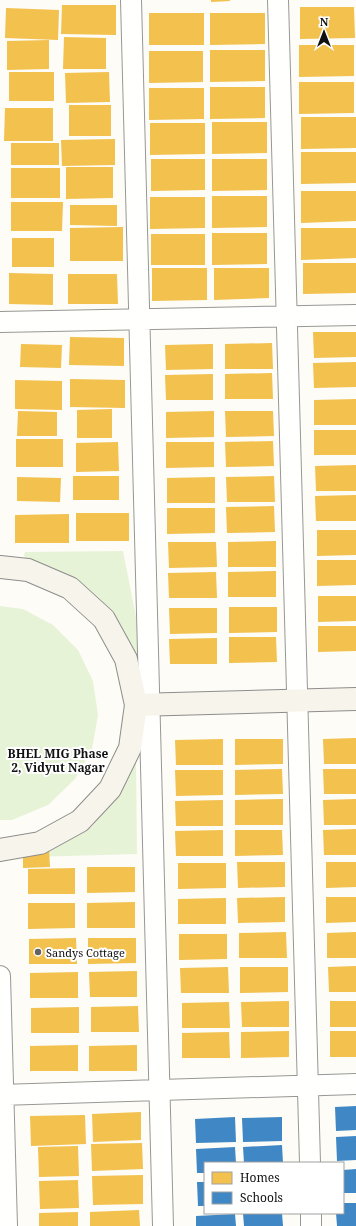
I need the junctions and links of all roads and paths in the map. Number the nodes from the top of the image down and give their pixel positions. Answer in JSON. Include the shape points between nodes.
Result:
{"nodes":[{"id":1,"x":131,"y":0,"type":"edge"},
{"id":2,"x":278,"y":0,"type":"edge"},
{"id":3,"x":356,"y":315,"type":"edge"},
{"id":4,"x":287,"y":316,"type":"junction"},
{"id":5,"x":140,"y":319,"type":"junction"},
{"id":6,"x":0,"y":322,"type":"edge"},
{"id":7,"x":0,"y":567,"type":"edge"},
{"id":8,"x":356,"y":699,"type":"edge"},
{"id":9,"x":297,"y":700,"type":"junction"},
{"id":10,"x":143,"y":704,"type":"junction"},
{"id":11,"x":0,"y":850,"type":"edge"},
{"id":12,"x":0,"y":976,"type":"edge"},
{"id":13,"x":356,"y":1084,"type":"edge"},
{"id":14,"x":307,"y":1086,"type":"junction"},
{"id":15,"x":160,"y":1090,"type":"junction"},
{"id":16,"x":2,"y":1095,"type":"edge"},
{"id":17,"x":310,"y":1162,"type":"edge"},
{"id":18,"x":311,"y":1214,"type":"edge"},
{"id":19,"x":7,"y":1226,"type":"edge"},
{"id":20,"x":163,"y":1226,"type":"edge"},
{"id":21,"x":311,"y":1226,"type":"edge"}],
"edges":[{"from":1,"to":5,"type":"street"},
{"from":2,"to":4,"type":"street"},
{"from":3,"to":4,"type":"street"},
{"from":4,"to":5,"type":"street"},
{"from":4,"to":9,"type":"street"},
{"from":5,"to":6,"type":"street"},
{"from":5,"to":10,"type":"street"},
{"from":7,"to":10,"type":"street","via":[[28,570],[70,588],[104,619],[126,659]]},
{"from":8,"to":9,"type":"street"},
{"from":9,"to":10,"type":"street"},
{"from":9,"to":14,"type":"street"},
{"from":10,"to":11,"type":"street","via":[[130,748],[110,789],[80,821],[40,842]]},
{"from":10,"to":15,"type":"street"},
{"from":12,"to":16,"type":"street"},
{"from":13,"to":14,"type":"street"},
{"from":14,"to":15,"type":"street"},
{"from":14,"to":17,"type":"street"},
{"from":15,"to":16,"type":"street"},
{"from":15,"to":20,"type":"street"},
{"from":16,"to":19,"type":"street"},
{"from":18,"to":21,"type":"street"}]}
